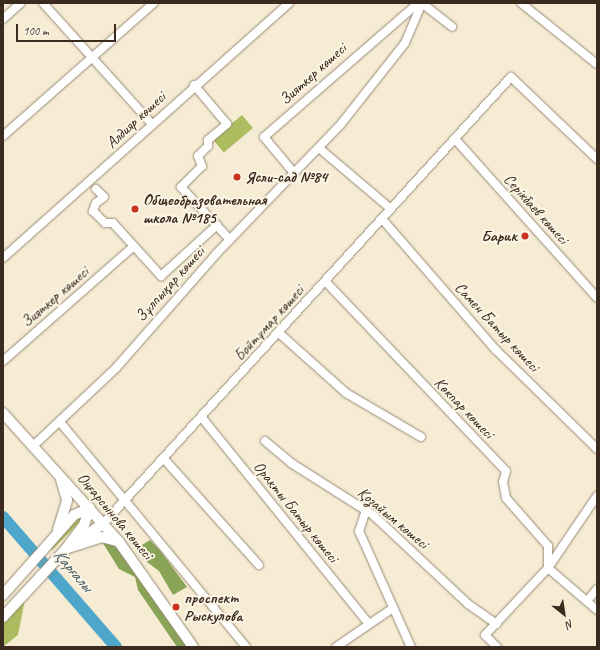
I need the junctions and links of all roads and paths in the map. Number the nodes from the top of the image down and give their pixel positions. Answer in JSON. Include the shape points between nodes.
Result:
{"nodes":[{"id":1,"x":21,"y":3,"type":"edge"},
{"id":2,"x":43,"y":3,"type":"edge"},
{"id":3,"x":154,"y":3,"type":"edge"},
{"id":4,"x":289,"y":3,"type":"edge"},
{"id":5,"x":421,"y":3,"type":"edge"},
{"id":6,"x":521,"y":3,"type":"edge"},
{"id":7,"x":3,"y":19,"type":"edge"},
{"id":8,"x":452,"y":27,"type":"dead end"},
{"id":9,"x":92,"y":57,"type":"junction"},
{"id":10,"x":597,"y":64,"type":"edge"},
{"id":11,"x":194,"y":85,"type":"junction"},
{"id":12,"x":152,"y":124,"type":"junction"},
{"id":13,"x":3,"y":136,"type":"edge"},
{"id":14,"x":455,"y":139,"type":"junction"},
{"id":15,"x":319,"y":148,"type":"junction"},
{"id":16,"x":597,"y":159,"type":"edge"},
{"id":17,"x":294,"y":173,"type":"junction"},
{"id":18,"x":96,"y":188,"type":"dead end"},
{"id":19,"x":391,"y":209,"type":"junction"},
{"id":20,"x":382,"y":219,"type":"junction"},
{"id":21,"x":217,"y":225,"type":"junction"},
{"id":22,"x":230,"y":240,"type":"junction"},
{"id":23,"x":134,"y":246,"type":"junction"},
{"id":24,"x":3,"y":258,"type":"edge"},
{"id":25,"x":325,"y":282,"type":"junction"},
{"id":26,"x":597,"y":298,"type":"edge"},
{"id":27,"x":279,"y":334,"type":"junction"},
{"id":28,"x":3,"y":361,"type":"edge"},
{"id":29,"x":3,"y":413,"type":"edge"},
{"id":30,"x":203,"y":419,"type":"junction"},
{"id":31,"x":60,"y":422,"type":"junction"},
{"id":32,"x":421,"y":437,"type":"dead end"},
{"id":33,"x":265,"y":441,"type":"dead end"},
{"id":34,"x":33,"y":446,"type":"junction"},
{"id":35,"x":597,"y":449,"type":"edge"},
{"id":36,"x":165,"y":460,"type":"junction"},
{"id":37,"x":59,"y":473,"type":"junction"},
{"id":38,"x":597,"y":496,"type":"edge"},
{"id":39,"x":126,"y":502,"type":"junction"},
{"id":40,"x":90,"y":508,"type":"junction"},
{"id":41,"x":366,"y":510,"type":"junction"},
{"id":42,"x":103,"y":524,"type":"junction"},
{"id":43,"x":119,"y":542,"type":"junction"},
{"id":44,"x":50,"y":543,"type":"junction"},
{"id":45,"x":66,"y":550,"type":"junction"},
{"id":46,"x":259,"y":565,"type":"dead end"},
{"id":47,"x":548,"y":568,"type":"junction"},
{"id":48,"x":597,"y":589,"type":"edge"},
{"id":49,"x":3,"y":595,"type":"edge"},
{"id":50,"x":587,"y":601,"type":"junction"},
{"id":51,"x":393,"y":608,"type":"junction"},
{"id":52,"x":597,"y":610,"type":"edge"},
{"id":53,"x":3,"y":617,"type":"edge"},
{"id":54,"x":368,"y":623,"type":"junction"},
{"id":55,"x":497,"y":624,"type":"junction"},
{"id":56,"x":193,"y":647,"type":"edge"},
{"id":57,"x":246,"y":647,"type":"edge"},
{"id":58,"x":336,"y":647,"type":"edge"},
{"id":59,"x":411,"y":647,"type":"edge"},
{"id":60,"x":497,"y":647,"type":"edge"}],
"edges":[{"from":1,"to":7,"type":"street"},
{"from":2,"to":9,"type":"street"},
{"from":3,"to":9,"type":"street"},
{"from":4,"to":11,"type":"street","name":"Алдияр көшесі"},
{"from":5,"to":8,"type":"street"},
{"from":5,"to":15,"type":"street","name":"Зұлпықар көшесі","via":[[405,43],[389,66]]},
{"from":5,"to":17,"type":"street","name":"Зияткер көшесі","via":[[264,137]]},
{"from":6,"to":10,"type":"street"},
{"from":9,"to":12,"type":"street"},
{"from":9,"to":13,"type":"street"},
{"from":11,"to":12,"type":"street","name":"Алдияр көшесі"},
{"from":11,"to":21,"type":"street","via":[[227,124],[208,140],[208,146],[198,156],[202,166],[181,187]]},
{"from":12,"to":24,"type":"street","name":"Алдияр көшесі"},
{"from":14,"to":16,"type":"street","name":"Бойтұмар көшесі","via":[[511,77]]},
{"from":14,"to":19,"type":"street","name":"Бойтұмар көшесі"},
{"from":14,"to":26,"type":"street","name":"Серікбаев көшесі"},
{"from":15,"to":17,"type":"street","name":"Зұлпықар көшесі"},
{"from":15,"to":19,"type":"street"},
{"from":17,"to":22,"type":"street","name":"Зұлпықар көшесі"},
{"from":18,"to":23,"type":"street","via":[[104,197],[96,203],[93,211],[105,224],[113,223]]},
{"from":19,"to":20,"type":"street","name":"Бойтұмар көшесі"},
{"from":20,"to":25,"type":"street","name":"Бойтұмар көшесі"},
{"from":20,"to":35,"type":"street","name":"Самен Батыр көшесі","via":[[496,350]]},
{"from":21,"to":22,"type":"street"},
{"from":21,"to":23,"type":"street","via":[[161,276]]},
{"from":22,"to":31,"type":"street","name":"Зұлпықар көшесі","via":[[116,368]]},
{"from":23,"to":28,"type":"street","name":"Зияткер көшесі"},
{"from":25,"to":27,"type":"street","name":"Бойтұмар көшесі"},
{"from":25,"to":47,"type":"street","name":"Көкпар көшесі","via":[[506,471],[503,482],[506,498],[548,546]]},
{"from":27,"to":30,"type":"street","name":"Бойтұмар көшесі"},
{"from":27,"to":32,"type":"street","via":[[346,393]]},
{"from":29,"to":34,"type":"main road","name":"Оңғарсынова көшесі"},
{"from":30,"to":36,"type":"street","name":"Бойтұмар көшесі"},
{"from":30,"to":54,"type":"street","name":"Оракты Батыр көшесі"},
{"from":31,"to":34,"type":"street","name":"Зұлпықар көшесі"},
{"from":31,"to":39,"type":"street"},
{"from":33,"to":41,"type":"street","name":"Қозайым көшесі","via":[[291,463]]},
{"from":34,"to":37,"type":"main road","name":"Оңғарсынова көшесі"},
{"from":36,"to":39,"type":"street","name":"Бойтұмар көшесі"},
{"from":36,"to":46,"type":"street"},
{"from":37,"to":40,"type":"main road","name":"Оңғарсынова көшесі"},
{"from":37,"to":44,"type":"main road","via":[[67,500]]},
{"from":38,"to":47,"type":"street"},
{"from":39,"to":42,"type":"street","name":"Бойтұмар көшесі"},
{"from":39,"to":57,"type":"street"},
{"from":40,"to":42,"type":"main road","name":"Оңғарсынова көшесі"},
{"from":40,"to":44,"type":"main road","via":[[74,515]]},
{"from":40,"to":45,"type":"main road","via":[[84,525]]},
{"from":41,"to":51,"type":"street","via":[[359,531]]},
{"from":41,"to":55,"type":"street","name":"Қозайым көшесі","via":[[468,604]]},
{"from":42,"to":43,"type":"main road","name":"Оңғарсынова көшесі"},
{"from":42,"to":45,"type":"main road"},
{"from":43,"to":45,"type":"main road","via":[[101,537]]},
{"from":43,"to":56,"type":"main road","name":"Оңғарсынова көшесі"},
{"from":44,"to":49,"type":"main road"},
{"from":45,"to":53,"type":"main road"},
{"from":47,"to":50,"type":"street"},
{"from":47,"to":55,"type":"street"},
{"from":48,"to":50,"type":"street"},
{"from":50,"to":52,"type":"street"},
{"from":51,"to":54,"type":"street"},
{"from":51,"to":59,"type":"street"},
{"from":54,"to":58,"type":"street"},
{"from":55,"to":60,"type":"street","via":[[485,635]]}]}
